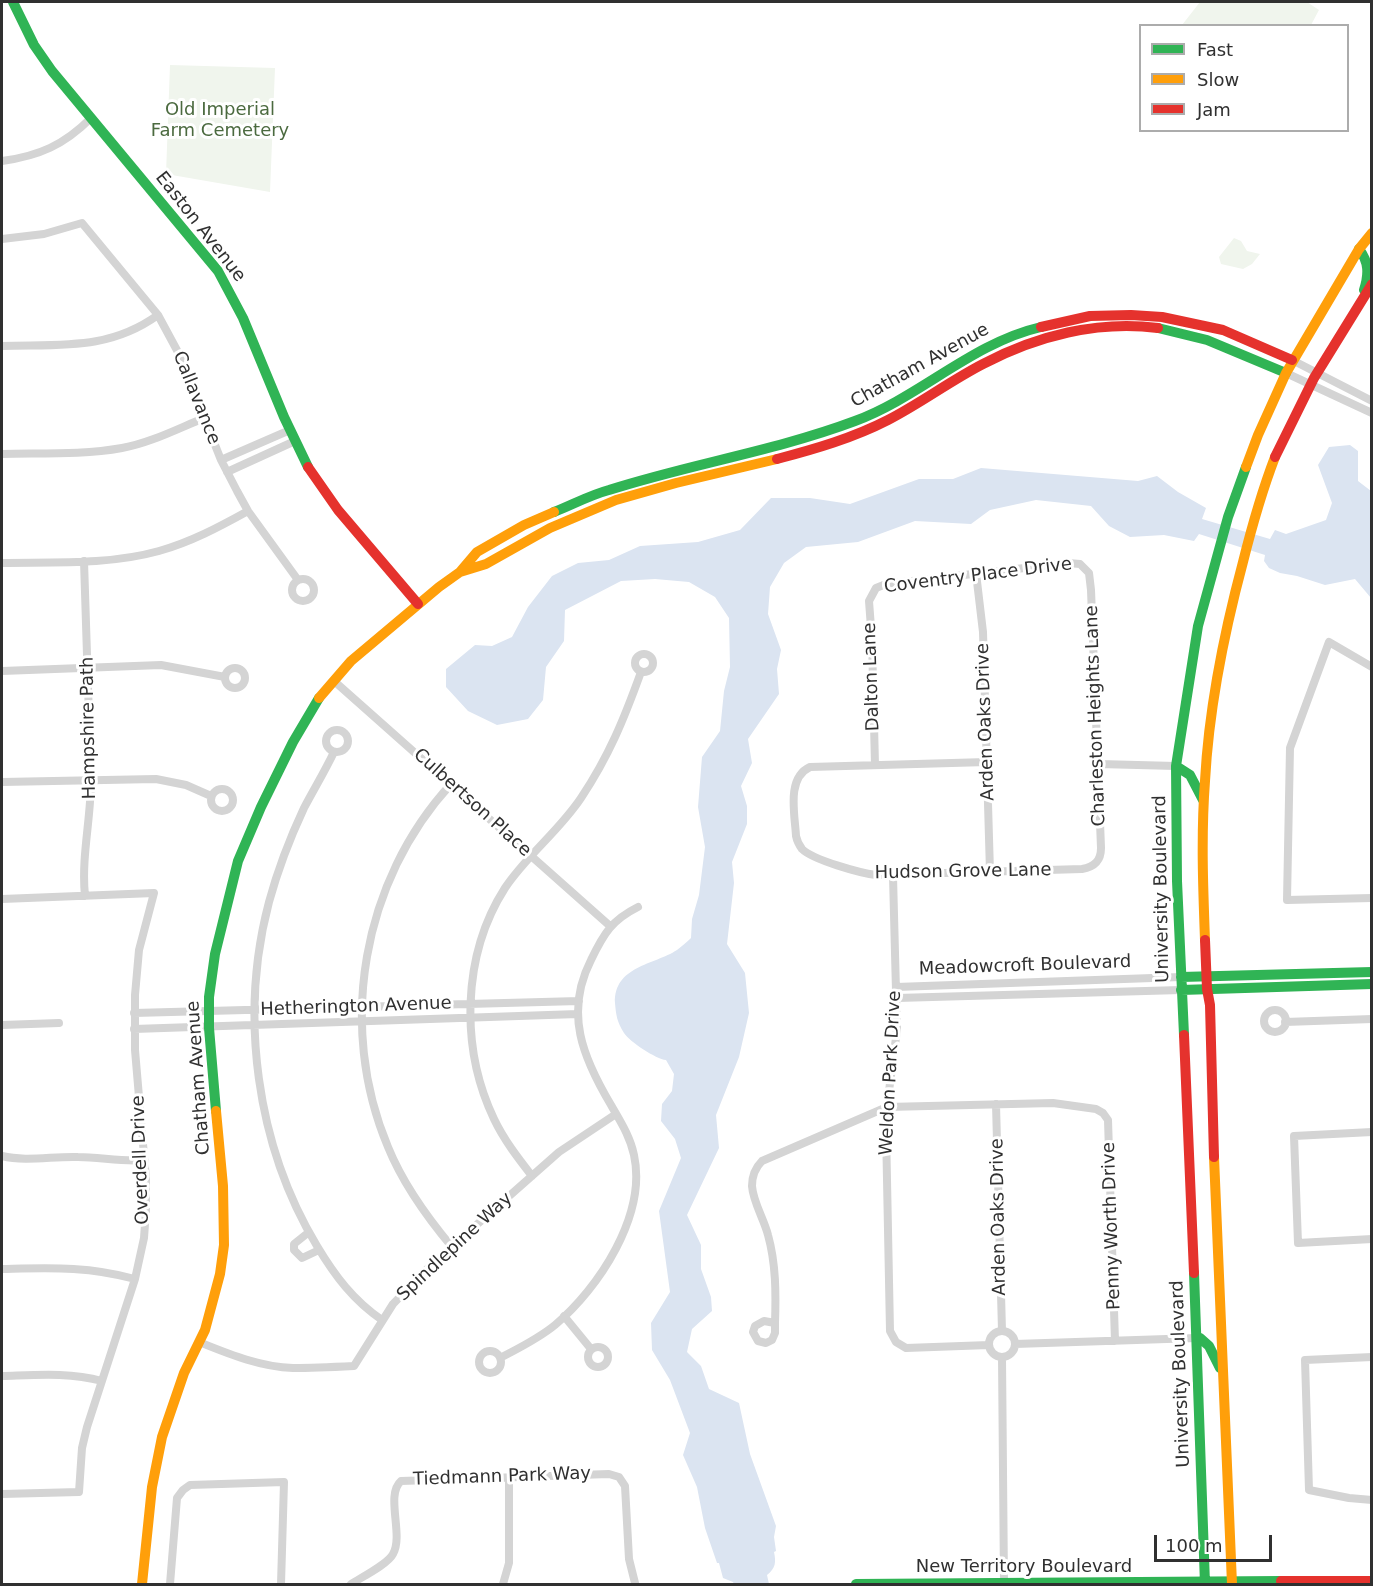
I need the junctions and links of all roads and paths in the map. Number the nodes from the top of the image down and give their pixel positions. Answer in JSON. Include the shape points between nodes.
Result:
{"nodes":[{"id":1,"x":13,"y":2,"type":"edge"},
{"id":2,"x":91,"y":118,"type":"junction"},
{"id":3,"x":2,"y":160,"type":"edge"},
{"id":4,"x":1371,"y":233,"type":"edge"},
{"id":5,"x":2,"y":239,"type":"edge"},
{"id":6,"x":1359,"y":249,"type":"junction"},
{"id":7,"x":1371,"y":284,"type":"edge"},
{"id":8,"x":1360,"y":302,"type":"junction"},
{"id":9,"x":158,"y":315,"type":"junction"},
{"id":10,"x":1110,"y":315,"type":"junction"},
{"id":11,"x":1112,"y":327,"type":"junction"},
{"id":12,"x":2,"y":346,"type":"edge"},
{"id":13,"x":1292,"y":360,"type":"junction"},
{"id":14,"x":1318,"y":372,"type":"junction"},
{"id":15,"x":1286,"y":373,"type":"junction"},
{"id":16,"x":1311,"y":385,"type":"junction"},
{"id":17,"x":1371,"y":401,"type":"edge"},
{"id":18,"x":1371,"y":413,"type":"edge"},
{"id":19,"x":204,"y":418,"type":"junction"},
{"id":20,"x":290,"y":430,"type":"junction"},
{"id":21,"x":295,"y":441,"type":"junction"},
{"id":22,"x":2,"y":454,"type":"edge"},
{"id":23,"x":221,"y":460,"type":"junction"},
{"id":24,"x":227,"y":472,"type":"junction"},
{"id":25,"x":248,"y":511,"type":"junction"},
{"id":26,"x":84,"y":561,"type":"junction"},
{"id":27,"x":2,"y":563,"type":"edge"},
{"id":28,"x":1083,"y":566,"type":"joint"},
{"id":29,"x":460,"y":572,"type":"junction"},
{"id":30,"x":976,"y":573,"type":"junction"},
{"id":31,"x":298,"y":580,"type":"dead end"},
{"id":32,"x":874,"y":590,"type":"joint"},
{"id":33,"x":418,"y":604,"type":"junction"},
{"id":34,"x":1371,"y":667,"type":"edge"},
{"id":35,"x":87,"y":668,"type":"junction"},
{"id":36,"x":2,"y":671,"type":"edge"},
{"id":37,"x":641,"y":672,"type":"dead end"},
{"id":38,"x":225,"y":677,"type":"dead end"},
{"id":39,"x":334,"y":681,"type":"junction"},
{"id":40,"x":334,"y":752,"type":"dead end"},
{"id":41,"x":987,"y":762,"type":"junction"},
{"id":42,"x":1099,"y":764,"type":"junction"},
{"id":43,"x":875,"y":765,"type":"junction"},
{"id":44,"x":1176,"y":766,"type":"junction"},
{"id":45,"x":91,"y":780,"type":"junction"},
{"id":46,"x":2,"y":782,"type":"edge"},
{"id":47,"x":451,"y":784,"type":"junction"},
{"id":48,"x":211,"y":796,"type":"dead end"},
{"id":49,"x":1203,"y":801,"type":"junction"},
{"id":50,"x":531,"y":856,"type":"junction"},
{"id":51,"x":1094,"y":865,"type":"joint"},
{"id":52,"x":990,"y":872,"type":"junction"},
{"id":53,"x":893,"y":876,"type":"junction"},
{"id":54,"x":85,"y":896,"type":"junction"},
{"id":55,"x":1371,"y":898,"type":"edge"},
{"id":56,"x":2,"y":899,"type":"edge"},
{"id":57,"x":638,"y":907,"type":"dead end"},
{"id":58,"x":610,"y":926,"type":"junction"},
{"id":59,"x":1371,"y":972,"type":"edge"},
{"id":60,"x":1207,"y":976,"type":"junction"},
{"id":61,"x":1181,"y":977,"type":"junction"},
{"id":62,"x":1371,"y":984,"type":"edge"},
{"id":63,"x":896,"y":987,"type":"junction"},
{"id":64,"x":1207,"y":989,"type":"junction"},
{"id":65,"x":1181,"y":990,"type":"junction"},
{"id":66,"x":897,"y":998,"type":"junction"},
{"id":67,"x":579,"y":1001,"type":"junction"},
{"id":68,"x":471,"y":1004,"type":"junction"},
{"id":69,"x":362,"y":1007,"type":"junction"},
{"id":70,"x":255,"y":1010,"type":"junction"},
{"id":71,"x":209,"y":1011,"type":"junction"},
{"id":72,"x":134,"y":1013,"type":"junction"},
{"id":73,"x":578,"y":1014,"type":"junction"},
{"id":74,"x":471,"y":1018,"type":"junction"},
{"id":75,"x":1371,"y":1019,"type":"edge"},
{"id":76,"x":362,"y":1022,"type":"junction"},
{"id":77,"x":1286,"y":1022,"type":"dead end"},
{"id":78,"x":59,"y":1023,"type":"dead end"},
{"id":79,"x":2,"y":1025,"type":"edge"},
{"id":80,"x":255,"y":1026,"type":"junction"},
{"id":81,"x":209,"y":1028,"type":"junction"},
{"id":82,"x":134,"y":1029,"type":"junction"},
{"id":83,"x":996,"y":1104,"type":"junction"},
{"id":84,"x":887,"y":1107,"type":"junction"},
{"id":85,"x":616,"y":1114,"type":"junction"},
{"id":86,"x":1371,"y":1132,"type":"edge"},
{"id":87,"x":2,"y":1156,"type":"edge"},
{"id":88,"x":144,"y":1161,"type":"junction"},
{"id":89,"x":532,"y":1176,"type":"junction"},
{"id":90,"x":309,"y":1232,"type":"junction"},
{"id":91,"x":1371,"y":1239,"type":"edge"},
{"id":92,"x":452,"y":1246,"type":"junction"},
{"id":93,"x":319,"y":1250,"type":"junction"},
{"id":94,"x":2,"y":1269,"type":"edge"},
{"id":95,"x":135,"y":1279,"type":"junction"},
{"id":96,"x":564,"y":1316,"type":"junction"},
{"id":97,"x":382,"y":1320,"type":"junction"},
{"id":98,"x":774,"y":1323,"type":"dead end"},
{"id":99,"x":1002,"y":1330,"type":"junction"},
{"id":100,"x":1197,"y":1338,"type":"junction"},
{"id":101,"x":1115,"y":1341,"type":"junction"},
{"id":102,"x":199,"y":1342,"type":"junction"},
{"id":103,"x":1015,"y":1344,"type":"junction"},
{"id":104,"x":989,"y":1345,"type":"junction"},
{"id":105,"x":591,"y":1349,"type":"dead end"},
{"id":106,"x":1002,"y":1357,"type":"junction"},
{"id":107,"x":1371,"y":1357,"type":"edge"},
{"id":108,"x":500,"y":1358,"type":"dead end"},
{"id":109,"x":1223,"y":1374,"type":"junction"},
{"id":110,"x":2,"y":1376,"type":"edge"},
{"id":111,"x":102,"y":1381,"type":"junction"},
{"id":112,"x":508,"y":1477,"type":"junction"},
{"id":113,"x":2,"y":1494,"type":"edge"},
{"id":114,"x":1371,"y":1500,"type":"edge"},
{"id":115,"x":1371,"y":1581,"type":"edge"},
{"id":116,"x":635,"y":1583,"type":"edge"},
{"id":117,"x":142,"y":1584,"type":"edge"},
{"id":118,"x":170,"y":1584,"type":"edge"},
{"id":119,"x":281,"y":1584,"type":"edge"},
{"id":120,"x":351,"y":1584,"type":"edge"},
{"id":121,"x":503,"y":1584,"type":"edge"},
{"id":122,"x":856,"y":1584,"type":"edge"},
{"id":123,"x":1004,"y":1584,"type":"edge"},
{"id":124,"x":1205,"y":1584,"type":"edge"},
{"id":125,"x":1232,"y":1584,"type":"edge"}],
"edges":[{"from":1,"to":2,"type":"street","name":"Easton Avenue","via":[[34,45]]},
{"from":2,"to":3,"type":"street","via":[[44,152]]},
{"from":2,"to":20,"type":"street","name":"Easton Avenue","via":[[218,271],[247,324]]},
{"from":4,"to":6,"type":"street","name":"University Boulevard"},
{"from":5,"to":9,"type":"street","name":"Callavance","via":[[44,234],[82,223]]},
{"from":6,"to":8,"type":"street","via":[[1368,269]]},
{"from":6,"to":13,"type":"street","name":"University Boulevard"},
{"from":7,"to":8,"type":"street"},
{"from":8,"to":14,"type":"street"},
{"from":9,"to":12,"type":"street","via":[[134,331],[101,342]]},
{"from":9,"to":19,"type":"street","name":"Callavance"},
{"from":10,"to":11,"type":"street"},
{"from":10,"to":13,"type":"street","name":"Chatham Avenue","via":[[1162,317],[1208,325]]},
{"from":10,"to":29,"type":"street","name":"Chatham Avenue","via":[[1058,322],[1009,338],[974,354],[872,415],[832,429],[607,490],[515,530],[477,552]]},
{"from":11,"to":15,"type":"street","name":"Chatham Avenue","via":[[1181,333]]},
{"from":11,"to":29,"type":"street","name":"Chatham Avenue","via":[[1067,333],[1016,348],[858,434],[617,500],[575,515],[487,564]]},
{"from":13,"to":14,"type":"street","name":"Chatham Avenue"},
{"from":13,"to":15,"type":"street","name":"University Boulevard"},
{"from":14,"to":16,"type":"street"},
{"from":14,"to":17,"type":"street","name":"Chatham Avenue"},
{"from":15,"to":16,"type":"street","name":"Chatham Avenue"},
{"from":15,"to":44,"type":"street","name":"University Boulevard","via":[[1258,435],[1217,551],[1198,626]]},
{"from":16,"to":18,"type":"street","name":"Chatham Avenue"},
{"from":16,"to":49,"type":"street","via":[[1283,439],[1252,525],[1229,613],[1216,678]]},
{"from":19,"to":22,"type":"street","via":[[123,448]]},
{"from":19,"to":23,"type":"street","name":"Callavance"},
{"from":20,"to":21,"type":"street","name":"Easton Avenue"},
{"from":20,"to":23,"type":"street"},
{"from":21,"to":24,"type":"street"},
{"from":21,"to":33,"type":"street","name":"Easton Avenue","via":[[325,494]]},
{"from":23,"to":24,"type":"street","name":"Callavance"},
{"from":24,"to":25,"type":"street","name":"Callavance"},
{"from":25,"to":26,"type":"street","via":[[185,543],[156,552]]},
{"from":25,"to":31,"type":"street","name":"Callavance"},
{"from":26,"to":27,"type":"street"},
{"from":26,"to":35,"type":"street","name":"Hampshire Path"},
{"from":28,"to":30,"type":"street","name":"Coventry Place Drive","via":[[1068,562]]},
{"from":28,"to":42,"type":"street","name":"Charleston Heights Lane","via":[[1089,573],[1091,590]]},
{"from":29,"to":33,"type":"street","name":"Chatham Avenue"},
{"from":30,"to":32,"type":"street","name":"Coventry Place Drive","via":[[886,584]]},
{"from":30,"to":41,"type":"street","name":"Arden Oaks Drive","via":[[983,632]]},
{"from":32,"to":43,"type":"street","name":"Dalton Lane","via":[[869,606]]},
{"from":33,"to":39,"type":"street","name":"Chatham Avenue","via":[[351,661]]},
{"from":34,"to":55,"type":"street","via":[[1329,642],[1290,748],[1287,900]]},
{"from":35,"to":36,"type":"street"},
{"from":35,"to":38,"type":"street","via":[[161,665]]},
{"from":35,"to":45,"type":"street","name":"Hampshire Path"},
{"from":37,"to":50,"type":"street","via":[[622,726],[588,786],[567,818]]},
{"from":39,"to":47,"type":"street","name":"Culbertson Place"},
{"from":39,"to":71,"type":"street","name":"Chatham Avenue","via":[[292,742],[238,861],[210,979]]},
{"from":40,"to":70,"type":"street","via":[[279,867],[261,945]]},
{"from":41,"to":43,"type":"street"},
{"from":41,"to":52,"type":"street","name":"Arden Oaks Drive"},
{"from":42,"to":44,"type":"street"},
{"from":42,"to":51,"type":"street","name":"Charleston Heights Lane","via":[[1101,848]]},
{"from":43,"to":53,"type":"street","name":"Hudson Grove Lane","via":[[817,766],[801,773],[795,790],[796,836],[810,854],[853,870]]},
{"from":44,"to":49,"type":"street","via":[[1189,772]]},
{"from":44,"to":61,"type":"street","name":"University Boulevard"},
{"from":45,"to":46,"type":"street"},
{"from":45,"to":48,"type":"street","via":[[164,780]]},
{"from":45,"to":54,"type":"street","name":"Hampshire Path","via":[[83,876]]},
{"from":47,"to":50,"type":"street","name":"Culbertson Place"},
{"from":47,"to":69,"type":"street","via":[[418,825],[392,872],[373,926]]},
{"from":49,"to":60,"type":"street"},
{"from":50,"to":58,"type":"street","name":"Culbertson Place"},
{"from":50,"to":68,"type":"street","via":[[504,890],[492,914],[476,961]]},
{"from":51,"to":52,"type":"street","name":"Hudson Grove Lane","via":[[1082,869]]},
{"from":52,"to":53,"type":"street","name":"Hudson Grove Lane"},
{"from":53,"to":63,"type":"street","name":"Weldon Park Drive"},
{"from":54,"to":56,"type":"street"},
{"from":54,"to":72,"type":"street","name":"Overdell Drive","via":[[154,893],[139,950]]},
{"from":57,"to":58,"type":"street"},
{"from":58,"to":67,"type":"street","via":[[588,965]]},
{"from":59,"to":60,"type":"street","name":"Meadowcroft Boulevard"},
{"from":60,"to":61,"type":"street","name":"Meadowcroft Boulevard"},
{"from":60,"to":64,"type":"street"},
{"from":61,"to":63,"type":"street","name":"Meadowcroft Boulevard"},
{"from":61,"to":65,"type":"street","name":"University Boulevard"},
{"from":62,"to":64,"type":"street","name":"Meadowcroft Boulevard"},
{"from":63,"to":66,"type":"street","name":"Weldon Park Drive"},
{"from":64,"to":65,"type":"street","name":"Meadowcroft Boulevard"},
{"from":64,"to":109,"type":"street"},
{"from":65,"to":66,"type":"street","name":"Meadowcroft Boulevard"},
{"from":65,"to":100,"type":"street","name":"University Boulevard"},
{"from":66,"to":84,"type":"street","name":"Weldon Park Drive","via":[[897,1039]]},
{"from":67,"to":68,"type":"street","name":"Hetherington Avenue"},
{"from":67,"to":73,"type":"street"},
{"from":68,"to":69,"type":"street","name":"Hetherington Avenue"},
{"from":68,"to":74,"type":"street"},
{"from":69,"to":70,"type":"street","name":"Hetherington Avenue"},
{"from":69,"to":76,"type":"street"},
{"from":70,"to":71,"type":"street","name":"Hetherington Avenue"},
{"from":70,"to":80,"type":"street"},
{"from":71,"to":72,"type":"street","name":"Hetherington Avenue"},
{"from":71,"to":81,"type":"street","name":"Chatham Avenue"},
{"from":72,"to":82,"type":"street","name":"Overdell Drive"},
{"from":73,"to":74,"type":"street","name":"Hetherington Avenue"},
{"from":73,"to":85,"type":"street","via":[[588,1065]]},
{"from":74,"to":76,"type":"street","name":"Hetherington Avenue"},
{"from":74,"to":89,"type":"street","via":[[474,1060],[486,1100],[505,1139]]},
{"from":75,"to":77,"type":"street"},
{"from":76,"to":80,"type":"street","name":"Hetherington Avenue"},
{"from":76,"to":92,"type":"street","via":[[369,1084],[388,1147],[416,1200]]},
{"from":78,"to":79,"type":"street"},
{"from":80,"to":81,"type":"street","name":"Hetherington Avenue"},
{"from":80,"to":90,"type":"street","via":[[269,1130],[291,1195]]},
{"from":81,"to":82,"type":"street","name":"Hetherington Avenue"},
{"from":81,"to":102,"type":"street","name":"Chatham Avenue","via":[[225,1218],[220,1274]]},
{"from":82,"to":88,"type":"street","name":"Overdell Drive"},
{"from":83,"to":84,"type":"street"},
{"from":83,"to":99,"type":"street","name":"Arden Oaks Drive"},
{"from":83,"to":101,"type":"street","name":"Penny Worth Drive","via":[[1053,1103],[1103,1113],[1109,1125]]},
{"from":84,"to":98,"type":"street","via":[[768,1157],[753,1175],[752,1189],[772,1253]]},
{"from":84,"to":104,"type":"street","name":"Weldon Park Drive","via":[[890,1328],[896,1342],[906,1348]]},
{"from":85,"to":89,"type":"street","name":"Spindlepine Way","via":[[559,1152]]},
{"from":85,"to":96,"type":"street","via":[[634,1155],[636,1191],[632,1210],[600,1274]]},
{"from":86,"to":91,"type":"street","via":[[1294,1136],[1298,1243]]},
{"from":87,"to":88,"type":"street"},
{"from":88,"to":95,"type":"street","name":"Overdell Drive","via":[[144,1238]]},
{"from":89,"to":92,"type":"street","name":"Spindlepine Way"},
{"from":90,"to":93,"type":"street"},
{"from":90,"to":93,"type":"street","via":[[294,1244],[294,1250],[302,1258]]},
{"from":92,"to":97,"type":"street","name":"Spindlepine Way","via":[[393,1304]]},
{"from":93,"to":97,"type":"street","via":[[342,1285]]},
{"from":94,"to":95,"type":"street","via":[[83,1268]]},
{"from":95,"to":111,"type":"street","name":"Overdell Drive"},
{"from":96,"to":105,"type":"street"},
{"from":96,"to":108,"type":"street","via":[[530,1342]]},
{"from":97,"to":102,"type":"street","name":"Spindlepine Way","via":[[354,1366],[292,1368],[266,1364]]},
{"from":99,"to":103,"type":"street","via":[[1012,1334]]},
{"from":99,"to":104,"type":"street","via":[[992,1335]]},
{"from":100,"to":101,"type":"street"},
{"from":100,"to":109,"type":"street","via":[[1209,1346]]},
{"from":100,"to":124,"type":"street","name":"University Boulevard"},
{"from":101,"to":103,"type":"street"},
{"from":102,"to":117,"type":"street","name":"Chatham Avenue","via":[[162,1437]]},
{"from":103,"to":106,"type":"street","via":[[1013,1353]]},
{"from":104,"to":106,"type":"street","via":[[993,1354]]},
{"from":106,"to":123,"type":"street"},
{"from":107,"to":114,"type":"street","via":[[1305,1360],[1309,1490]]},
{"from":109,"to":125,"type":"street"},
{"from":110,"to":111,"type":"street","via":[[63,1375]]},
{"from":111,"to":113,"type":"street","name":"Overdell Drive","via":[[82,1448],[80,1492]]},
{"from":112,"to":116,"type":"street","name":"Tiedmann Park Way","via":[[619,1477],[625,1486],[629,1559]]},
{"from":112,"to":120,"type":"street","name":"Tiedmann Park Way","via":[[401,1480],[395,1488],[393,1556]]},
{"from":112,"to":121,"type":"street","via":[[509,1563]]},
{"from":115,"to":125,"type":"street","name":"New Territory Boulevard"},
{"from":118,"to":119,"type":"street","via":[[177,1498],[183,1490],[190,1485],[284,1482]]},
{"from":122,"to":123,"type":"street","name":"New Territory Boulevard"},
{"from":123,"to":124,"type":"street","name":"New Territory Boulevard"},
{"from":124,"to":125,"type":"street","name":"New Territory Boulevard"}]}
